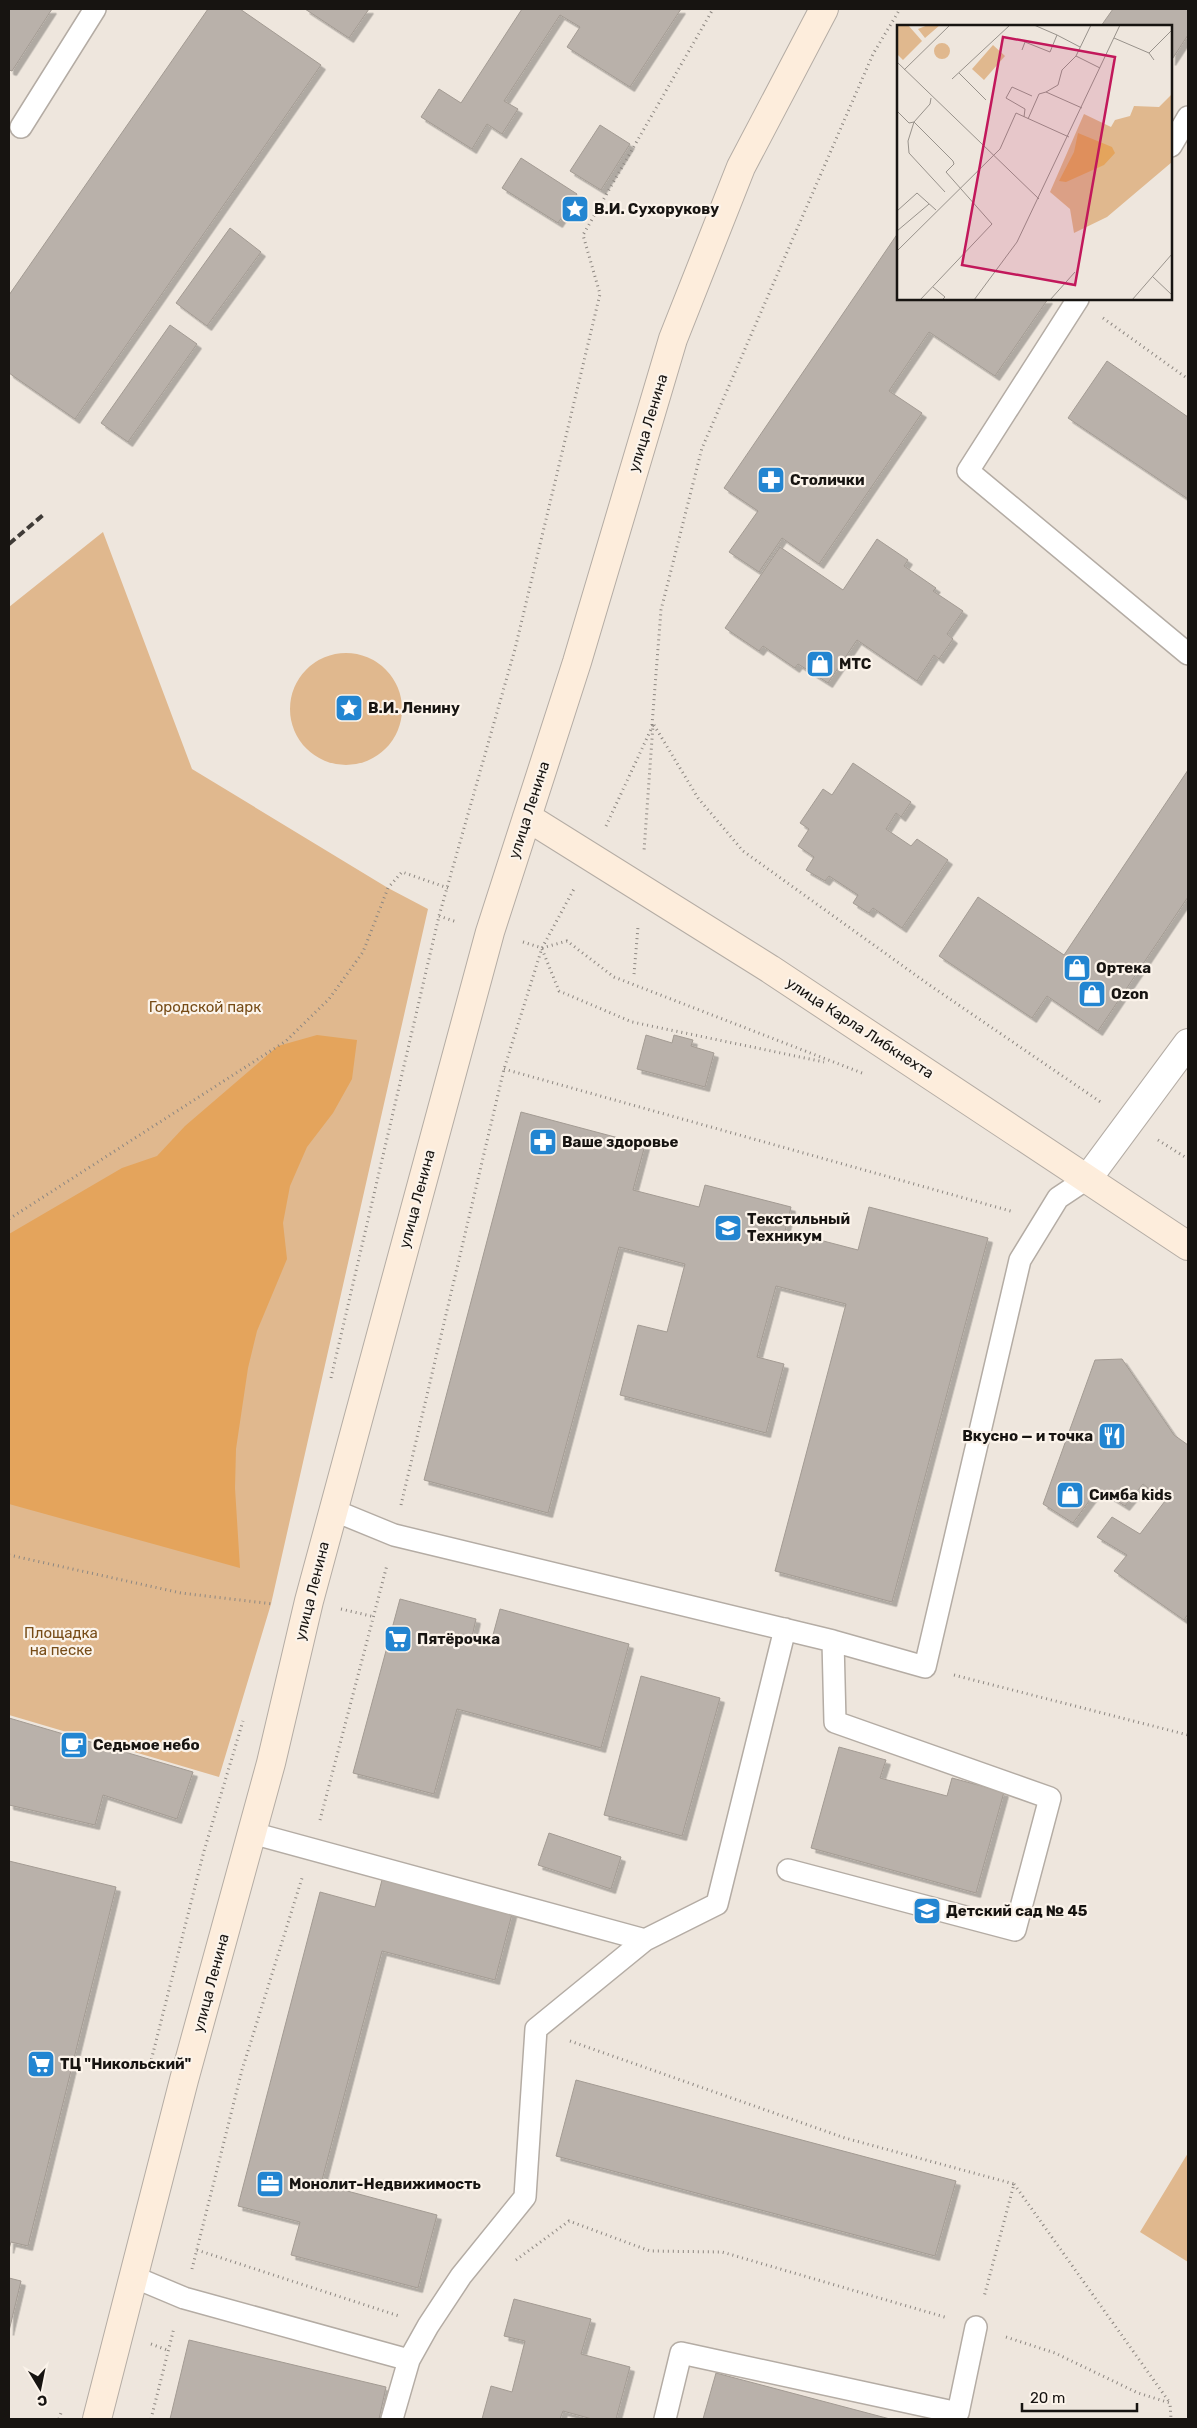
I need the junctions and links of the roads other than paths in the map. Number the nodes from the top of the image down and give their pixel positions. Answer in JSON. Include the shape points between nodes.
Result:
{"nodes":[{"id":1,"x":95,"y":9,"type":"edge"},
{"id":2,"x":824,"y":9,"type":"edge"},
{"id":3,"x":1188,"y":117,"type":"edge"},
{"id":4,"x":21,"y":127,"type":"dead end"},
{"id":5,"x":1172,"y":144,"type":"edge"},
{"id":6,"x":1077,"y":300,"type":"edge"},
{"id":7,"x":1188,"y":654,"type":"edge"},
{"id":8,"x":527,"y":817,"type":"junction"},
{"id":9,"x":1188,"y":1044,"type":"edge"},
{"id":10,"x":1088,"y":1178,"type":"junction"},
{"id":11,"x":1188,"y":1246,"type":"edge"},
{"id":12,"x":333,"y":1510,"type":"junction"},
{"id":13,"x":786,"y":1629,"type":"junction"},
{"id":14,"x":833,"y":1641,"type":"junction"},
{"id":15,"x":252,"y":1833,"type":"junction"},
{"id":16,"x":788,"y":1870,"type":"dead end"},
{"id":17,"x":644,"y":1940,"type":"junction"},
{"id":18,"x":134,"y":2277,"type":"junction"},
{"id":19,"x":976,"y":2327,"type":"road end"},
{"id":20,"x":408,"y":2360,"type":"junction"},
{"id":21,"x":97,"y":2419,"type":"edge"},
{"id":22,"x":392,"y":2419,"type":"edge"},
{"id":23,"x":665,"y":2419,"type":"edge"}],
"edges":[{"from":1,"to":4,"type":"lane"},
{"from":2,"to":8,"type":"main road","name":"улица Ленина","via":[[741,167],[674,339]]},
{"from":3,"to":5,"type":"lane"},
{"from":6,"to":7,"type":"lane","via":[[968,471]]},
{"from":8,"to":10,"type":"main road","name":"улица Карла Либкнехта","via":[[770,969]]},
{"from":8,"to":12,"type":"main road","name":"улица Ленина","via":[[490,932]]},
{"from":9,"to":10,"type":"street"},
{"from":10,"to":11,"type":"main road","name":"улица Карла Либкнехта"},
{"from":10,"to":14,"type":"lane","via":[[1058,1198],[1020,1260],[925,1667]]},
{"from":12,"to":13,"type":"lane","via":[[394,1535]]},
{"from":12,"to":15,"type":"main road","name":"улица Ленина"},
{"from":13,"to":14,"type":"lane"},
{"from":13,"to":17,"type":"lane","via":[[717,1904]]},
{"from":14,"to":16,"type":"lane","via":[[835,1722],[1050,1798],[1015,1930]]},
{"from":15,"to":17,"type":"lane"},
{"from":15,"to":18,"type":"main road","name":"улица Ленина"},
{"from":17,"to":20,"type":"lane","via":[[536,2029],[525,2197],[461,2276]]},
{"from":18,"to":20,"type":"lane","via":[[184,2298]]},
{"from":18,"to":21,"type":"main road","name":"улица Ленина"},
{"from":19,"to":23,"type":"lane","via":[[958,2413],[681,2353]]},
{"from":20,"to":22,"type":"lane"}]}
